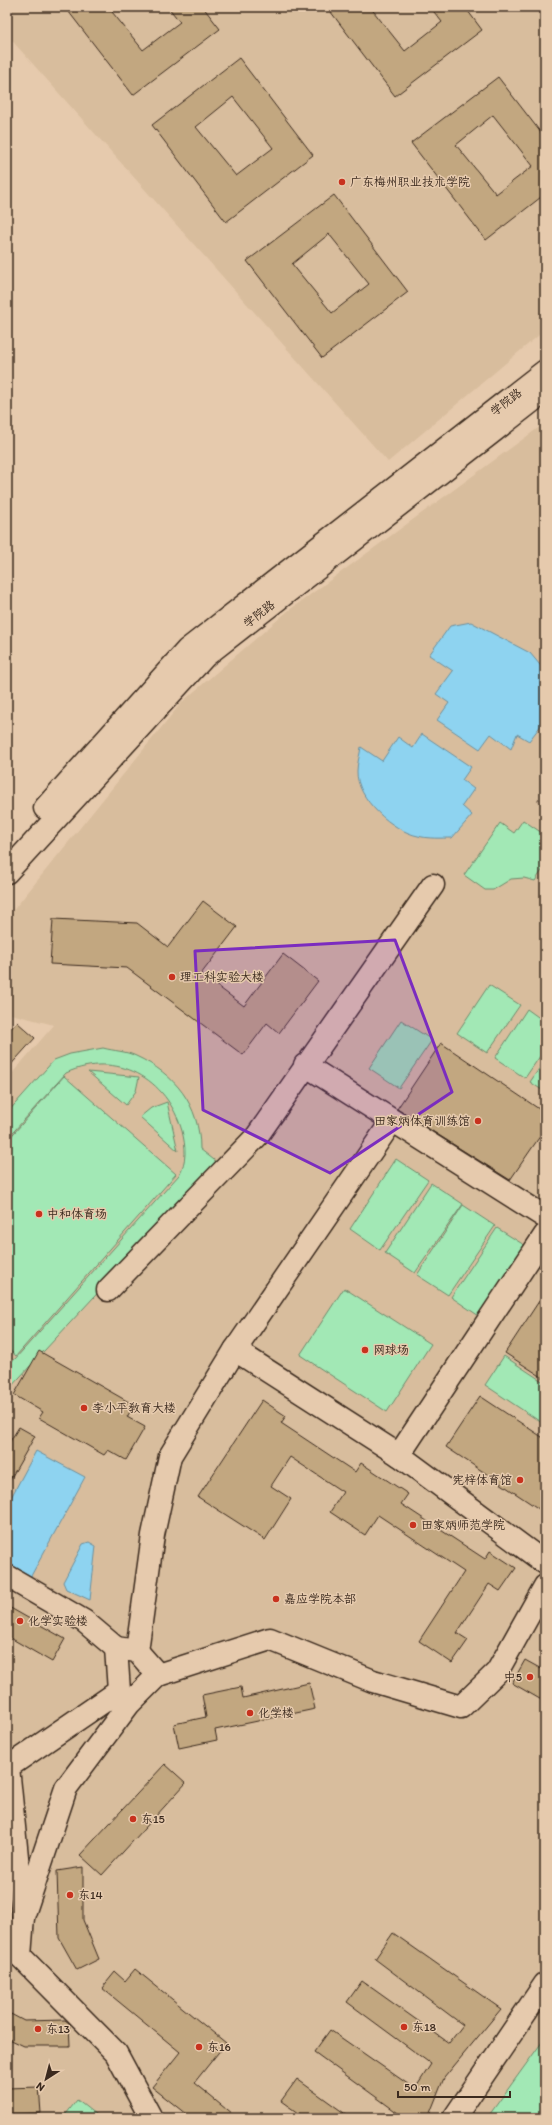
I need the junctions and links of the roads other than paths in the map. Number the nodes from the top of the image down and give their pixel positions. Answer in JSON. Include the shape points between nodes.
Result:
{"nodes":[{"id":1,"x":545,"y":371,"type":"edge"},
{"id":2,"x":545,"y":391,"type":"edge"},
{"id":3,"x":7,"y":851,"type":"edge"},
{"id":4,"x":7,"y":872,"type":"edge"},
{"id":5,"x":433,"y":885,"type":"dead end"},
{"id":6,"x":305,"y":1065,"type":"junction"},
{"id":7,"x":392,"y":1121,"type":"junction"},
{"id":8,"x":545,"y":1217,"type":"edge"},
{"id":9,"x":545,"y":1235,"type":"edge"},
{"id":10,"x":108,"y":1290,"type":"dead end"},
{"id":11,"x":235,"y":1350,"type":"junction"},
{"id":12,"x":399,"y":1455,"type":"junction"},
{"id":13,"x":545,"y":1563,"type":"edge"},
{"id":14,"x":7,"y":1576,"type":"edge"},
{"id":15,"x":545,"y":1586,"type":"edge"},
{"id":16,"x":116,"y":1648,"type":"junction"},
{"id":17,"x":137,"y":1651,"type":"junction"},
{"id":18,"x":158,"y":1675,"type":"junction"},
{"id":19,"x":124,"y":1698,"type":"junction"},
{"id":20,"x":23,"y":1917,"type":"junction"},
{"id":21,"x":14,"y":1952,"type":"edge"},
{"id":22,"x":545,"y":1984,"type":"edge"},
{"id":23,"x":151,"y":2118,"type":"edge"},
{"id":24,"x":454,"y":2118,"type":"edge"}],
"edges":[{"from":1,"to":3,"type":"street","name":"学院路","via":[[186,650]]},
{"from":2,"to":4,"type":"street","name":"学院路","via":[[205,656]]},
{"from":5,"to":6,"type":"street"},
{"from":6,"to":7,"type":"street"},
{"from":6,"to":10,"type":"street","via":[[257,1136]]},
{"from":7,"to":8,"type":"street"},
{"from":7,"to":11,"type":"street"},
{"from":9,"to":12,"type":"street"},
{"from":11,"to":12,"type":"street"},
{"from":11,"to":17,"type":"street","via":[[170,1456],[153,1535]]},
{"from":12,"to":13,"type":"street"},
{"from":14,"to":16,"type":"street","via":[[84,1621]]},
{"from":15,"to":18,"type":"street","via":[[497,1672],[461,1707],[373,1681],[270,1639]]},
{"from":16,"to":17,"type":"street"},
{"from":16,"to":19,"type":"street"},
{"from":17,"to":18,"type":"street"},
{"from":18,"to":19,"type":"street"},
{"from":19,"to":20,"type":"street","via":[[66,1788]]},
{"from":19,"to":20,"type":"street","via":[[8,1767]]},
{"from":20,"to":21,"type":"street"},
{"from":21,"to":23,"type":"street","via":[[116,2053]]},
{"from":22,"to":24,"type":"street"}]}
